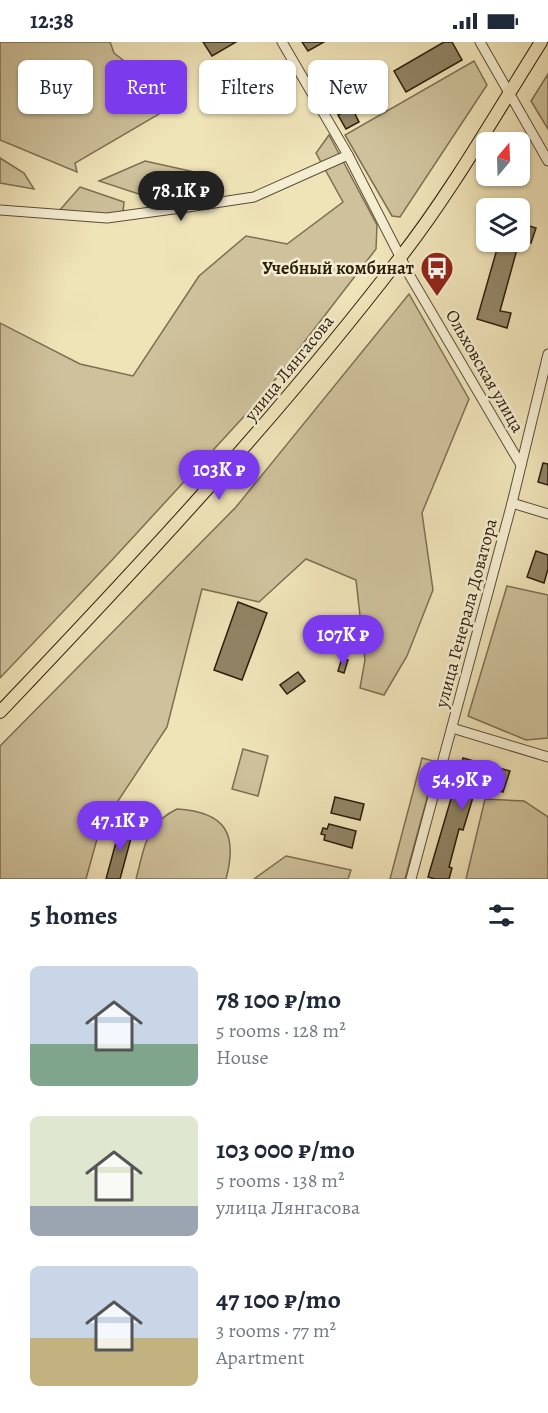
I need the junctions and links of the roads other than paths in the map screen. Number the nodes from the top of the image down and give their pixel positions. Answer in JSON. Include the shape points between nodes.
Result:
{"nodes":[{"id":1,"x":282,"y":42,"type":"edge"},
{"id":2,"x":480,"y":42,"type":"edge"},
{"id":3,"x":541,"y":42,"type":"edge"},
{"id":4,"x":509,"y":92,"type":"junction"},
{"id":5,"x":348,"y":155,"type":"junction"},
{"id":6,"x":548,"y":161,"type":"edge"},
{"id":7,"x":0,"y":210,"type":"edge"},
{"id":8,"x":401,"y":257,"type":"junction"},
{"id":9,"x":548,"y":354,"type":"edge"},
{"id":10,"x":521,"y":465,"type":"junction"},
{"id":11,"x":512,"y":503,"type":"junction"},
{"id":12,"x":548,"y":514,"type":"edge"},
{"id":13,"x":0,"y":712,"type":"edge"},
{"id":14,"x":452,"y":728,"type":"junction"},
{"id":15,"x":548,"y":757,"type":"edge"},
{"id":16,"x":411,"y":879,"type":"edge"}],
"edges":[{"from":1,"to":5,"type":"street","name":"Ольховская улица"},
{"from":2,"to":4,"type":"street"},
{"from":3,"to":4,"type":"main road","name":"улица Лянгасова"},
{"from":4,"to":6,"type":"street"},
{"from":4,"to":8,"type":"main road","name":"улица Лянгасова"},
{"from":5,"to":7,"type":"street","via":[[254,197],[107,218]]},
{"from":5,"to":8,"type":"street","name":"Ольховская улица"},
{"from":8,"to":10,"type":"street","name":"Ольховская улица"},
{"from":8,"to":13,"type":"main road","name":"улица Лянгасова","via":[[259,433]]},
{"from":9,"to":10,"type":"street","name":"улица Генерала Доватора"},
{"from":10,"to":11,"type":"street","name":"улица Генерала Доватора"},
{"from":11,"to":12,"type":"street"},
{"from":11,"to":14,"type":"street","name":"улица Генерала Доватора"},
{"from":14,"to":15,"type":"street"},
{"from":14,"to":16,"type":"street","name":"улица Генерала Доватора"}]}
